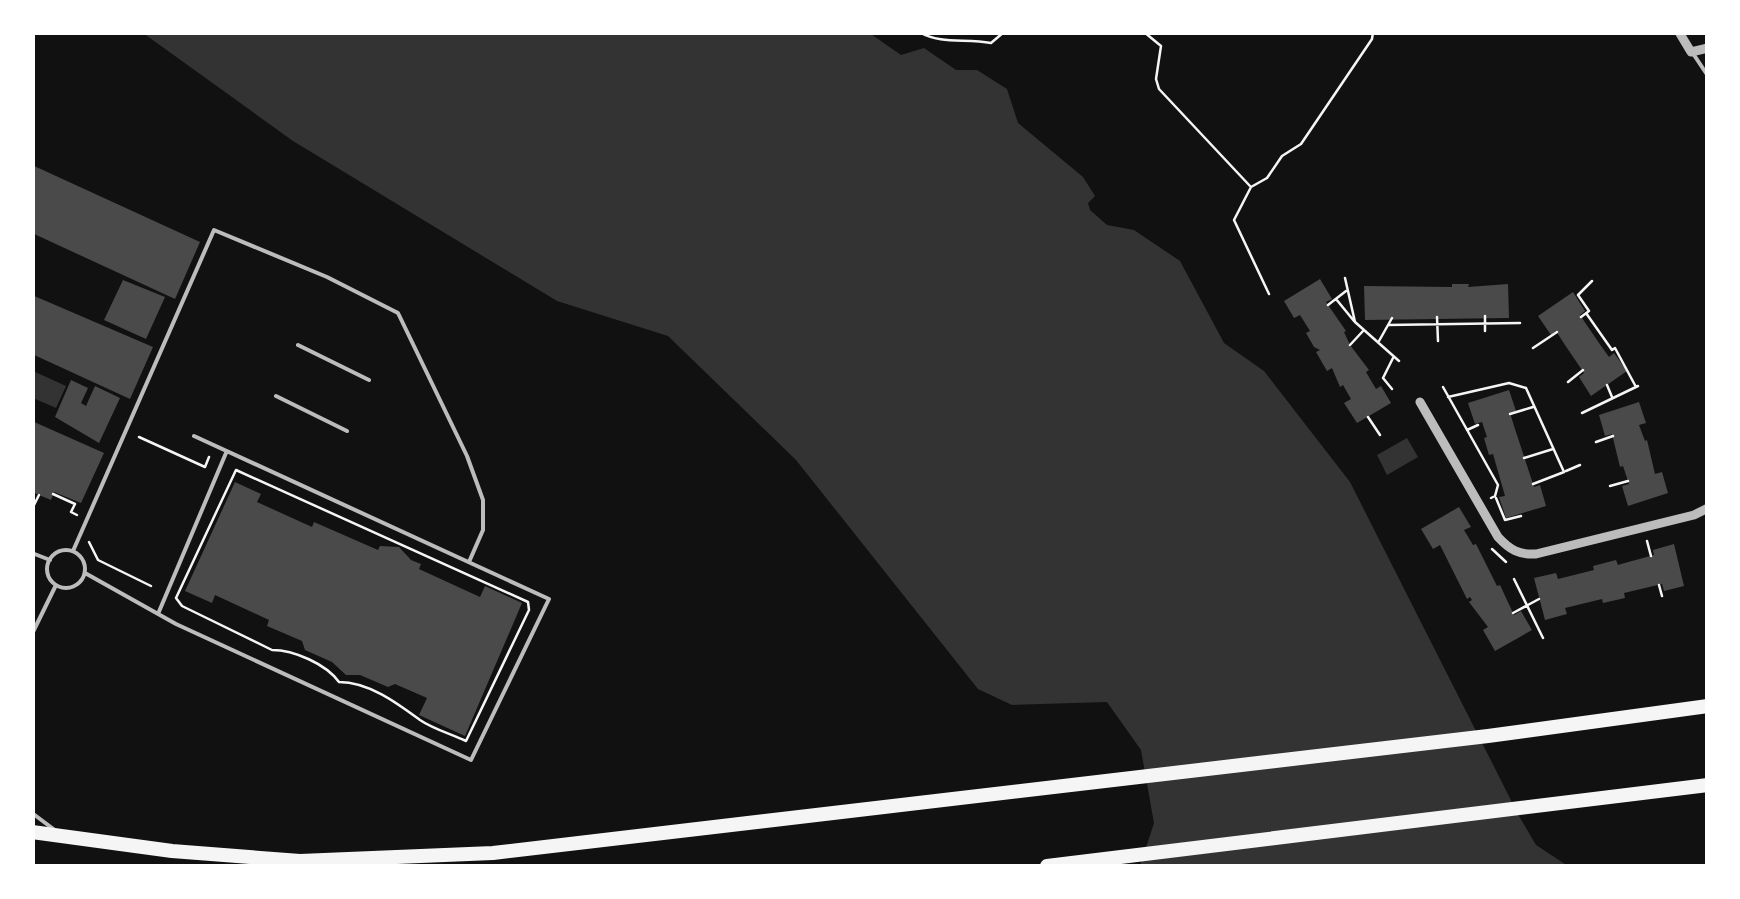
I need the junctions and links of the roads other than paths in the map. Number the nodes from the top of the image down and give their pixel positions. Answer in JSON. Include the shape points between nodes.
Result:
{"nodes":[{"id":1,"x":1679,"y":32,"type":"edge"},
{"id":2,"x":1708,"y":48,"type":"edge"},
{"id":3,"x":1691,"y":52,"type":"junction"},
{"id":4,"x":1708,"y":76,"type":"edge"},
{"id":5,"x":298,"y":345,"type":"dead end"},
{"id":6,"x":369,"y":380,"type":"dead end"},
{"id":7,"x":276,"y":396,"type":"dead end"},
{"id":8,"x":1420,"y":402,"type":"dead end"},
{"id":9,"x":347,"y":431,"type":"dead end"},
{"id":10,"x":194,"y":436,"type":"dead end"},
{"id":11,"x":226,"y":451,"type":"junction"},
{"id":12,"x":1708,"y":508,"type":"edge"},
{"id":13,"x":73,"y":552,"type":"junction"},
{"id":14,"x":32,"y":553,"type":"edge"},
{"id":15,"x":50,"y":560,"type":"junction"},
{"id":16,"x":470,"y":562,"type":"junction"},
{"id":17,"x":85,"y":573,"type":"junction"},
{"id":18,"x":56,"y":585,"type":"junction"},
{"id":19,"x":158,"y":614,"type":"junction"},
{"id":20,"x":32,"y":634,"type":"edge"},
{"id":21,"x":1708,"y":706,"type":"edge"},
{"id":22,"x":1708,"y":785,"type":"edge"},
{"id":23,"x":32,"y":813,"type":"edge"},
{"id":24,"x":32,"y":832,"type":"edge"},
{"id":25,"x":64,"y":836,"type":"junction"},
{"id":26,"x":1047,"y":866,"type":"edge"}],
"edges":[{"from":1,"to":3,"type":"street"},
{"from":2,"to":3,"type":"street"},
{"from":3,"to":4,"type":"lane"},
{"from":5,"to":6,"type":"lane"},
{"from":7,"to":9,"type":"lane"},
{"from":8,"to":12,"type":"street","via":[[1498,537],[1523,554]]},
{"from":10,"to":11,"type":"lane"},
{"from":11,"to":16,"type":"lane"},
{"from":11,"to":19,"type":"lane"},
{"from":13,"to":15,"type":"lane","via":[[62,550]]},
{"from":13,"to":16,"type":"lane","via":[[214,230],[398,312],[483,500],[484,530]]},
{"from":13,"to":17,"type":"lane"},
{"from":14,"to":15,"type":"lane"},
{"from":15,"to":18,"type":"lane","via":[[47,571]]},
{"from":16,"to":19,"type":"lane","via":[[549,599],[472,760]]},
{"from":17,"to":18,"type":"lane","via":[[74,587]]},
{"from":17,"to":19,"type":"lane"},
{"from":18,"to":20,"type":"lane"},
{"from":21,"to":25,"type":"highway","via":[[594,844],[423,858],[300,860]]},
{"from":22,"to":26,"type":"highway"},
{"from":23,"to":25,"type":"lane"},
{"from":24,"to":25,"type":"highway"}]}
